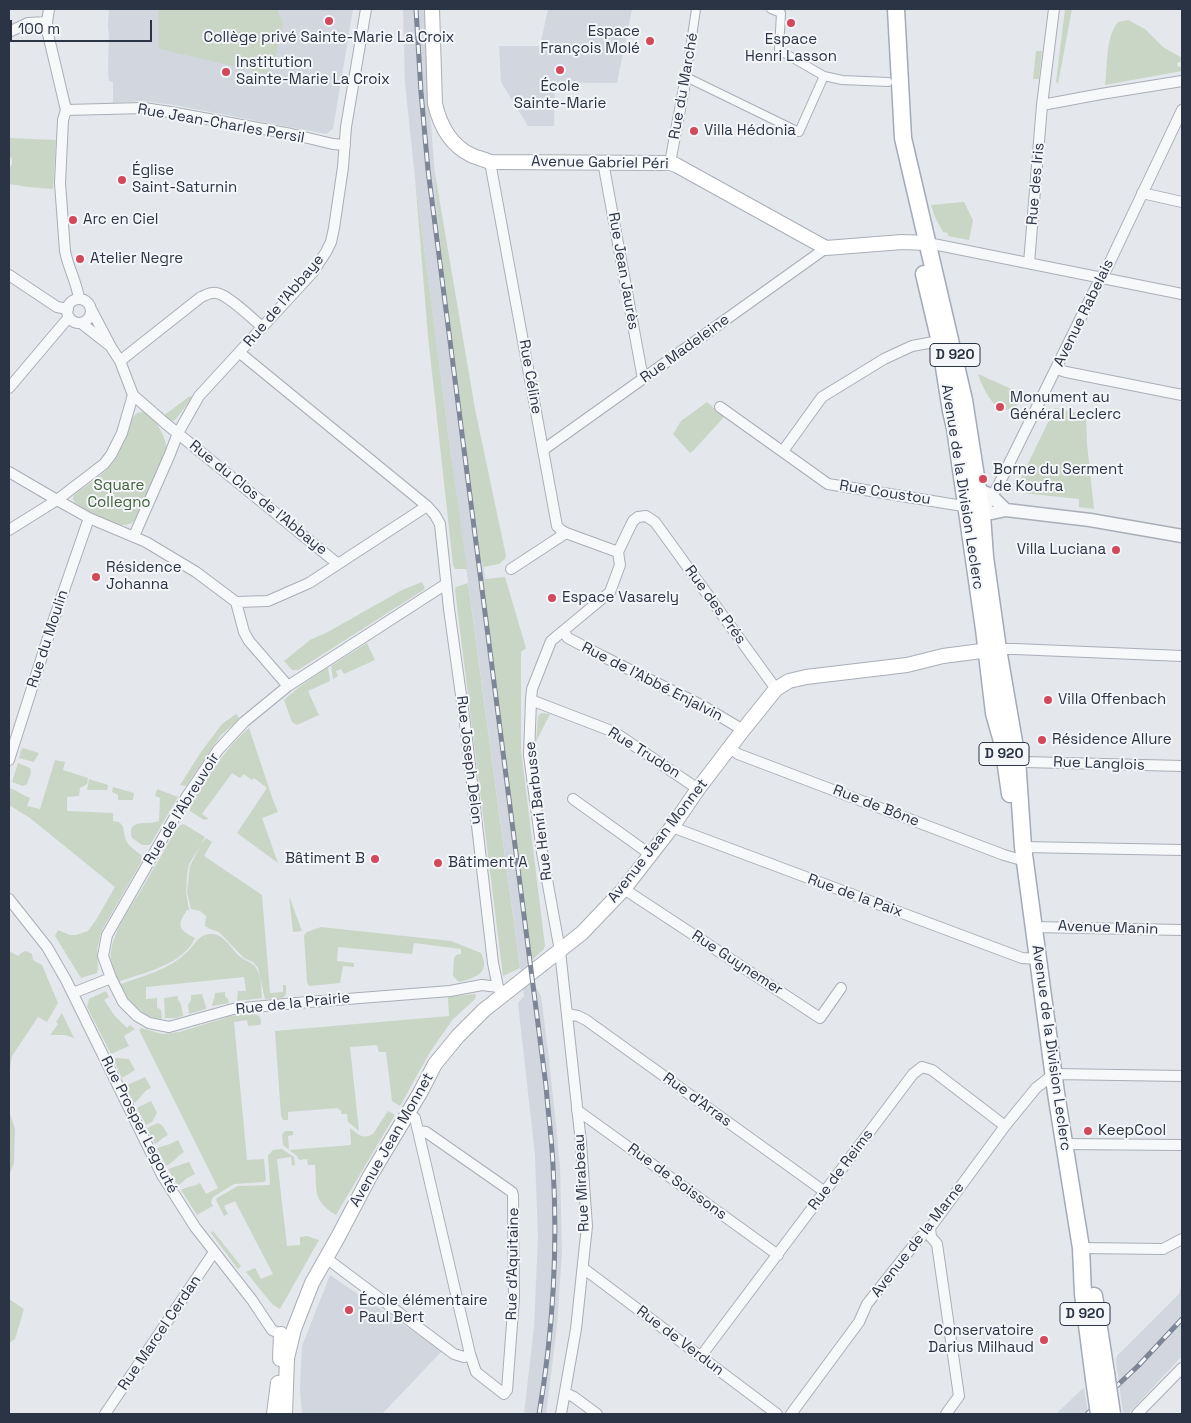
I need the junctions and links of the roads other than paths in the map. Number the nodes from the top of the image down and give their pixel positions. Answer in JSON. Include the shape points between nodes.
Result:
{"nodes":[{"id":1,"x":49,"y":9,"type":"edge"},
{"id":2,"x":366,"y":9,"type":"edge"},
{"id":3,"x":432,"y":9,"type":"edge"},
{"id":4,"x":696,"y":9,"type":"edge"},
{"id":5,"x":771,"y":9,"type":"edge"},
{"id":6,"x":887,"y":9,"type":"edge"},
{"id":7,"x":896,"y":9,"type":"edge"},
{"id":8,"x":1054,"y":9,"type":"edge"},
{"id":9,"x":47,"y":22,"type":"junction"},
{"id":10,"x":9,"y":32,"type":"edge"},
{"id":11,"x":824,"y":76,"type":"junction"},
{"id":12,"x":686,"y":77,"type":"junction"},
{"id":13,"x":1182,"y":81,"type":"edge"},
{"id":14,"x":888,"y":82,"type":"dead end"},
{"id":15,"x":1042,"y":105,"type":"junction"},
{"id":16,"x":66,"y":110,"type":"junction"},
{"id":17,"x":1182,"y":110,"type":"edge"},
{"id":18,"x":345,"y":145,"type":"junction"},
{"id":19,"x":490,"y":162,"type":"junction"},
{"id":20,"x":603,"y":162,"type":"junction"},
{"id":21,"x":670,"y":163,"type":"junction"},
{"id":22,"x":1142,"y":193,"type":"junction"},
{"id":23,"x":1182,"y":202,"type":"edge"},
{"id":24,"x":922,"y":242,"type":"junction"},
{"id":25,"x":826,"y":248,"type":"junction"},
{"id":26,"x":1028,"y":263,"type":"junction"},
{"id":27,"x":9,"y":275,"type":"edge"},
{"id":28,"x":1102,"y":278,"type":"junction"},
{"id":29,"x":1182,"y":294,"type":"edge"},
{"id":30,"x":79,"y":300,"type":"junction"},
{"id":31,"x":91,"y":308,"type":"junction"},
{"id":32,"x":68,"y":313,"type":"junction"},
{"id":33,"x":80,"y":323,"type":"junction"},
{"id":34,"x":262,"y":327,"type":"junction"},
{"id":35,"x":945,"y":340,"type":"junction"},
{"id":36,"x":111,"y":347,"type":"junction"},
{"id":37,"x":240,"y":353,"type":"junction"},
{"id":38,"x":120,"y":360,"type":"junction"},
{"id":39,"x":1057,"y":369,"type":"junction"},
{"id":40,"x":643,"y":379,"type":"junction"},
{"id":41,"x":9,"y":388,"type":"edge"},
{"id":42,"x":1182,"y":395,"type":"edge"},
{"id":43,"x":133,"y":396,"type":"junction"},
{"id":44,"x":720,"y":407,"type":"dead end"},
{"id":45,"x":178,"y":432,"type":"junction"},
{"id":46,"x":543,"y":450,"type":"junction"},
{"id":47,"x":783,"y":451,"type":"junction"},
{"id":48,"x":9,"y":472,"type":"edge"},
{"id":49,"x":976,"y":497,"type":"junction"},
{"id":50,"x":57,"y":500,"type":"junction"},
{"id":51,"x":428,"y":506,"type":"junction"},
{"id":52,"x":1006,"y":510,"type":"junction"},
{"id":53,"x":982,"y":514,"type":"junction"},
{"id":54,"x":89,"y":518,"type":"junction"},
{"id":55,"x":654,"y":522,"type":"joint"},
{"id":56,"x":9,"y":530,"type":"edge"},
{"id":57,"x":566,"y":533,"type":"junction"},
{"id":58,"x":134,"y":536,"type":"junction"},
{"id":59,"x":1182,"y":536,"type":"edge"},
{"id":60,"x":618,"y":552,"type":"junction"},
{"id":61,"x":338,"y":564,"type":"junction"},
{"id":62,"x":510,"y":569,"type":"dead end"},
{"id":63,"x":446,"y":584,"type":"junction"},
{"id":64,"x":236,"y":602,"type":"junction"},
{"id":65,"x":563,"y":631,"type":"junction"},
{"id":66,"x":992,"y":650,"type":"junction"},
{"id":67,"x":1182,"y":656,"type":"edge"},
{"id":68,"x":288,"y":686,"type":"junction"},
{"id":69,"x":776,"y":690,"type":"junction"},
{"id":70,"x":531,"y":700,"type":"junction"},
{"id":71,"x":743,"y":730,"type":"junction"},
{"id":72,"x":730,"y":748,"type":"junction"},
{"id":73,"x":1018,"y":759,"type":"junction"},
{"id":74,"x":9,"y":760,"type":"edge"},
{"id":75,"x":1182,"y":766,"type":"edge"},
{"id":76,"x":698,"y":789,"type":"junction"},
{"id":77,"x":573,"y":799,"type":"dead end"},
{"id":78,"x":672,"y":827,"type":"junction"},
{"id":79,"x":1182,"y":850,"type":"edge"},
{"id":80,"x":1024,"y":854,"type":"junction"},
{"id":81,"x":651,"y":855,"type":"junction"},
{"id":82,"x":623,"y":890,"type":"junction"},
{"id":83,"x":9,"y":899,"type":"edge"},
{"id":84,"x":1034,"y":927,"type":"junction"},
{"id":85,"x":1182,"y":930,"type":"edge"},
{"id":86,"x":560,"y":951,"type":"junction"},
{"id":87,"x":1038,"y":959,"type":"junction"},
{"id":88,"x":111,"y":978,"type":"junction"},
{"id":89,"x":841,"y":988,"type":"dead end"},
{"id":90,"x":500,"y":991,"type":"junction"},
{"id":91,"x":72,"y":993,"type":"junction"},
{"id":92,"x":567,"y":1014,"type":"junction"},
{"id":93,"x":1054,"y":1074,"type":"junction"},
{"id":94,"x":1182,"y":1076,"type":"edge"},
{"id":95,"x":577,"y":1110,"type":"junction"},
{"id":96,"x":408,"y":1113,"type":"junction"},
{"id":97,"x":1005,"y":1126,"type":"junction"},
{"id":98,"x":418,"y":1131,"type":"junction"},
{"id":99,"x":1065,"y":1144,"type":"junction"},
{"id":100,"x":1182,"y":1145,"type":"edge"},
{"id":101,"x":825,"y":1192,"type":"junction"},
{"id":102,"x":930,"y":1228,"type":"junction"},
{"id":103,"x":1182,"y":1239,"type":"edge"},
{"id":104,"x":1081,"y":1248,"type":"junction"},
{"id":105,"x":214,"y":1252,"type":"junction"},
{"id":106,"x":778,"y":1255,"type":"junction"},
{"id":107,"x":326,"y":1258,"type":"junction"},
{"id":108,"x":583,"y":1268,"type":"junction"},
{"id":109,"x":287,"y":1332,"type":"junction"},
{"id":110,"x":470,"y":1354,"type":"junction"},
{"id":111,"x":701,"y":1356,"type":"junction"},
{"id":112,"x":1182,"y":1368,"type":"edge"},
{"id":113,"x":282,"y":1373,"type":"junction"},
{"id":114,"x":1100,"y":1376,"type":"junction"},
{"id":115,"x":565,"y":1392,"type":"junction"},
{"id":116,"x":106,"y":1414,"type":"edge"},
{"id":117,"x":274,"y":1414,"type":"edge"},
{"id":118,"x":285,"y":1414,"type":"edge"},
{"id":119,"x":561,"y":1414,"type":"edge"},
{"id":120,"x":597,"y":1414,"type":"edge"},
{"id":121,"x":777,"y":1414,"type":"edge"},
{"id":122,"x":791,"y":1414,"type":"edge"},
{"id":123,"x":946,"y":1414,"type":"edge"},
{"id":124,"x":1098,"y":1414,"type":"edge"},
{"id":125,"x":1112,"y":1414,"type":"edge"},
{"id":126,"x":1138,"y":1414,"type":"edge"}],
"edges":[{"from":1,"to":9,"type":"street"},
{"from":2,"to":18,"type":"street","name":"Rue de l'Abbaye"},
{"from":3,"to":19,"type":"main road","name":"Avenue Gabriel Péri","via":[[435,104],[439,118],[460,148]]},
{"from":4,"to":12,"type":"street","name":"Rue du Marché"},
{"from":5,"to":11,"type":"street","via":[[781,13],[779,50]]},
{"from":6,"to":24,"type":"main road","name":"Avenue de la Division Leclerc","number":"D 920","via":[[900,169]]},
{"from":7,"to":24,"type":"main road","name":"Avenue de la Division Leclerc","number":"D 920","via":[[903,138]]},
{"from":8,"to":15,"type":"street","name":"Rue des Iris"},
{"from":9,"to":10,"type":"street","via":[[28,23]]},
{"from":9,"to":16,"type":"street"},
{"from":11,"to":12,"type":"street","via":[[799,132]]},
{"from":11,"to":14,"type":"street"},
{"from":12,"to":21,"type":"street","name":"Rue du Marché"},
{"from":13,"to":15,"type":"street"},
{"from":15,"to":26,"type":"street","name":"Rue des Iris"},
{"from":16,"to":18,"type":"street","name":"Rue Jean-Charles Persil","via":[[144,108]]},
{"from":16,"to":30,"type":"street","via":[[60,196],[67,259]]},
{"from":17,"to":22,"type":"street","name":"Avenue Rabelais"},
{"from":18,"to":34,"type":"street","name":"Rue de l'Abbaye","via":[[330,242],[313,272]]},
{"from":19,"to":20,"type":"main road","name":"Avenue Gabriel Péri"},
{"from":19,"to":46,"type":"street","name":"Rue Céline"},
{"from":20,"to":21,"type":"main road","name":"Avenue Gabriel Péri"},
{"from":20,"to":40,"type":"street","name":"Rue Jean Jaurès"},
{"from":21,"to":25,"type":"main road","name":"Avenue Gabriel Péri"},
{"from":22,"to":23,"type":"street"},
{"from":22,"to":28,"type":"street","name":"Avenue Rabelais"},
{"from":24,"to":25,"type":"main road"},
{"from":24,"to":26,"type":"street"},
{"from":24,"to":35,"type":"main road","name":"Avenue de la Division Leclerc","number":"D 920"},
{"from":25,"to":40,"type":"street","name":"Rue Madeleine"},
{"from":26,"to":28,"type":"street"},
{"from":27,"to":32,"type":"street"},
{"from":28,"to":29,"type":"street"},
{"from":28,"to":39,"type":"street","name":"Avenue Rabelais"},
{"from":30,"to":31,"type":"street"},
{"from":30,"to":32,"type":"street","via":[[72,302]]},
{"from":31,"to":33,"type":"street","via":[[89,318]]},
{"from":31,"to":36,"type":"street"},
{"from":32,"to":33,"type":"street","via":[[74,322]]},
{"from":32,"to":41,"type":"street"},
{"from":33,"to":36,"type":"street"},
{"from":34,"to":37,"type":"street","name":"Rue de l'Abbaye"},
{"from":34,"to":38,"type":"street","via":[[226,297],[211,293],[201,297]]},
{"from":35,"to":47,"type":"street","via":[[912,346],[822,397]]},
{"from":35,"to":49,"type":"main road","name":"Avenue de la Division Leclerc","number":"D 920","via":[[951,411]]},
{"from":36,"to":38,"type":"street"},
{"from":37,"to":45,"type":"street","name":"Rue de l'Abbaye","via":[[202,392]]},
{"from":37,"to":51,"type":"street"},
{"from":38,"to":43,"type":"street"},
{"from":39,"to":42,"type":"street"},
{"from":39,"to":49,"type":"street","name":"Avenue Rabelais"},
{"from":40,"to":46,"type":"street","name":"Rue Madeleine"},
{"from":43,"to":45,"type":"street","name":"Rue du Clos de l'Abbaye"},
{"from":43,"to":50,"type":"street","via":[[122,433],[104,464]]},
{"from":44,"to":47,"type":"street","name":"Rue Coustou"},
{"from":45,"to":58,"type":"street","name":"Rue de l'Abbaye"},
{"from":45,"to":61,"type":"street","name":"Rue du Clos de l'Abbaye"},
{"from":46,"to":57,"type":"street","name":"Rue Céline","via":[[557,526]]},
{"from":47,"to":49,"type":"street","name":"Rue Coustou","via":[[828,484]]},
{"from":48,"to":50,"type":"street"},
{"from":49,"to":52,"type":"street"},
{"from":49,"to":53,"type":"main road","name":"Avenue de la Division Leclerc","number":"D 920"},
{"from":49,"to":66,"type":"main road","name":"Avenue de la Division Leclerc","number":"D 920","via":[[967,517]]},
{"from":50,"to":54,"type":"street"},
{"from":50,"to":56,"type":"street"},
{"from":51,"to":61,"type":"street"},
{"from":51,"to":63,"type":"street","name":"Rue Joseph Delon","via":[[440,524]]},
{"from":52,"to":53,"type":"street"},
{"from":52,"to":59,"type":"street"},
{"from":53,"to":66,"type":"main road","name":"Avenue de la Division Leclerc","number":"D 920"},
{"from":54,"to":58,"type":"street"},
{"from":54,"to":74,"type":"street","name":"Rue du Moulin"},
{"from":55,"to":60,"type":"street","name":"Rue Henri Barbusse","via":[[646,516],[633,520]]},
{"from":55,"to":69,"type":"street","name":"Rue des Prés"},
{"from":57,"to":60,"type":"street"},
{"from":57,"to":62,"type":"street"},
{"from":58,"to":64,"type":"street","via":[[196,572]]},
{"from":60,"to":65,"type":"street","name":"Rue Henri Barbusse","via":[[620,566],[610,592]]},
{"from":61,"to":64,"type":"street","via":[[309,583],[268,601]]},
{"from":63,"to":68,"type":"street","name":"Rue de l'Abreuvoir"},
{"from":63,"to":90,"type":"street","name":"Rue Joseph Delon","via":[[493,963]]},
{"from":64,"to":68,"type":"street","via":[[249,641]]},
{"from":65,"to":70,"type":"street","name":"Rue Henri Barbusse","via":[[551,641],[532,689]]},
{"from":65,"to":71,"type":"street","name":"Rue de l'Abbé Enjalvin","via":[[568,638],[703,706]]},
{"from":66,"to":67,"type":"street","via":[[1011,648]]},
{"from":66,"to":69,"type":"main road","name":"Avenue Jean Monnet","via":[[943,656],[907,665],[806,677],[789,681]]},
{"from":66,"to":73,"type":"main road","name":"Avenue de la Division Leclerc","number":"D 920"},
{"from":66,"to":80,"type":"main road","name":"Avenue de la Division Leclerc","number":"D 920","via":[[994,713]]},
{"from":68,"to":88,"type":"street","name":"Rue de l'Abreuvoir","via":[[244,722],[218,750],[188,796],[107,935],[103,956]]},
{"from":69,"to":71,"type":"main road","name":"Avenue Jean Monnet"},
{"from":70,"to":76,"type":"street","name":"Rue Trudon","via":[[614,732]]},
{"from":70,"to":86,"type":"street","name":"Rue Henri Barbusse","via":[[529,755]]},
{"from":71,"to":72,"type":"main road","name":"Avenue Jean Monnet"},
{"from":72,"to":76,"type":"main road","name":"Avenue Jean Monnet"},
{"from":72,"to":80,"type":"street","name":"Rue de Bône","via":[[738,754],[994,851]]},
{"from":73,"to":75,"type":"street","name":"Rue Langlois","via":[[1025,762]]},
{"from":73,"to":80,"type":"main road","name":"Avenue de la Division Leclerc","number":"D 920"},
{"from":76,"to":78,"type":"main road","name":"Avenue Jean Monnet"},
{"from":77,"to":81,"type":"street"},
{"from":78,"to":81,"type":"main road","name":"Avenue Jean Monnet"},
{"from":78,"to":87,"type":"street","name":"Rue de la Paix","via":[[1022,958]]},
{"from":79,"to":80,"type":"street","name":"Rue de Bône"},
{"from":80,"to":84,"type":"main road","name":"Avenue de la Division Leclerc","number":"D 920"},
{"from":81,"to":82,"type":"main road","name":"Avenue Jean Monnet"},
{"from":82,"to":86,"type":"main road","name":"Avenue Jean Monnet"},
{"from":82,"to":89,"type":"street","name":"Rue Guynemer","via":[[820,1018]]},
{"from":83,"to":91,"type":"street","name":"Rue Prosper Legouté","via":[[47,946]]},
{"from":84,"to":85,"type":"street","name":"Avenue Manin"},
{"from":84,"to":87,"type":"main road","name":"Avenue de la Division Leclerc","number":"D 920"},
{"from":86,"to":90,"type":"main road","name":"Avenue Jean Monnet"},
{"from":86,"to":92,"type":"street","name":"Rue Mirabeau"},
{"from":87,"to":93,"type":"main road","name":"Avenue de la Division Leclerc","number":"D 920"},
{"from":88,"to":90,"type":"street","name":"Rue de la Prairie","via":[[123,1002],[137,1016],[149,1023],[169,1026],[233,1009],[450,991],[482,985]]},
{"from":88,"to":91,"type":"street"},
{"from":90,"to":96,"type":"main road","name":"Avenue Jean Monnet","via":[[435,1064]]},
{"from":91,"to":105,"type":"street","name":"Rue Prosper Legouté","via":[[162,1175]]},
{"from":92,"to":95,"type":"street","name":"Rue Mirabeau"},
{"from":92,"to":101,"type":"street","name":"Rue d'Arras","via":[[586,1020]]},
{"from":93,"to":94,"type":"street"},
{"from":93,"to":97,"type":"street","name":"Avenue de la Marne","via":[[1036,1088]]},
{"from":93,"to":99,"type":"main road","name":"Avenue de la Division Leclerc","number":"D 920"},
{"from":95,"to":106,"type":"street","name":"Rue de Soissons"},
{"from":95,"to":108,"type":"street","name":"Rue Mirabeau","via":[[587,1226]]},
{"from":96,"to":98,"type":"street","name":"Rue d'Aquitaine","via":[[415,1118]]},
{"from":96,"to":107,"type":"main road","name":"Avenue Jean Monnet"},
{"from":97,"to":101,"type":"street","name":"Rue de Reims","via":[[932,1070],[922,1067],[912,1074]]},
{"from":97,"to":102,"type":"street","name":"Avenue de la Marne"},
{"from":98,"to":110,"type":"street","name":"Rue d'Aquitaine"},
{"from":98,"to":110,"type":"street","name":"Rue d'Aquitaine","via":[[426,1132],[513,1195],[514,1298],[507,1390],[504,1394],[476,1372]]},
{"from":99,"to":100,"type":"street"},
{"from":99,"to":104,"type":"main road","name":"Avenue de la Division Leclerc","number":"D 920"},
{"from":101,"to":106,"type":"street","name":"Rue de Reims"},
{"from":102,"to":122,"type":"street","name":"Avenue de la Marne","via":[[867,1304],[859,1322]]},
{"from":102,"to":123,"type":"street","via":[[931,1237],[937,1244],[959,1396]]},
{"from":103,"to":104,"type":"street","via":[[1163,1249]]},
{"from":104,"to":114,"type":"main road","name":"Avenue de la Division Leclerc","number":"D 920","via":[[1094,1292]]},
{"from":105,"to":109,"type":"street","name":"Rue Prosper Legouté","via":[[272,1330]]},
{"from":105,"to":116,"type":"street","name":"Rue Marcel Cerdan"},
{"from":106,"to":111,"type":"street","name":"Rue de Reims"},
{"from":107,"to":109,"type":"main road","name":"Avenue Jean Monnet","via":[[303,1294]]},
{"from":107,"to":110,"type":"street","via":[[454,1354],[464,1357]]},
{"from":108,"to":111,"type":"street","name":"Rue de Verdun"},
{"from":108,"to":115,"type":"street","name":"Rue Mirabeau"},
{"from":109,"to":113,"type":"main road"},
{"from":111,"to":121,"type":"street","name":"Rue de Verdun"},
{"from":112,"to":126,"type":"street"},
{"from":113,"to":117,"type":"main road"},
{"from":113,"to":118,"type":"main road"},
{"from":114,"to":124,"type":"main road","name":"Avenue de la Division Leclerc","number":"D 920","bridge":true},
{"from":114,"to":125,"type":"main road","name":"Avenue de la Division Leclerc","number":"D 920","bridge":true},
{"from":115,"to":119,"type":"street","name":"Rue Mirabeau"},
{"from":115,"to":120,"type":"street"}]}
